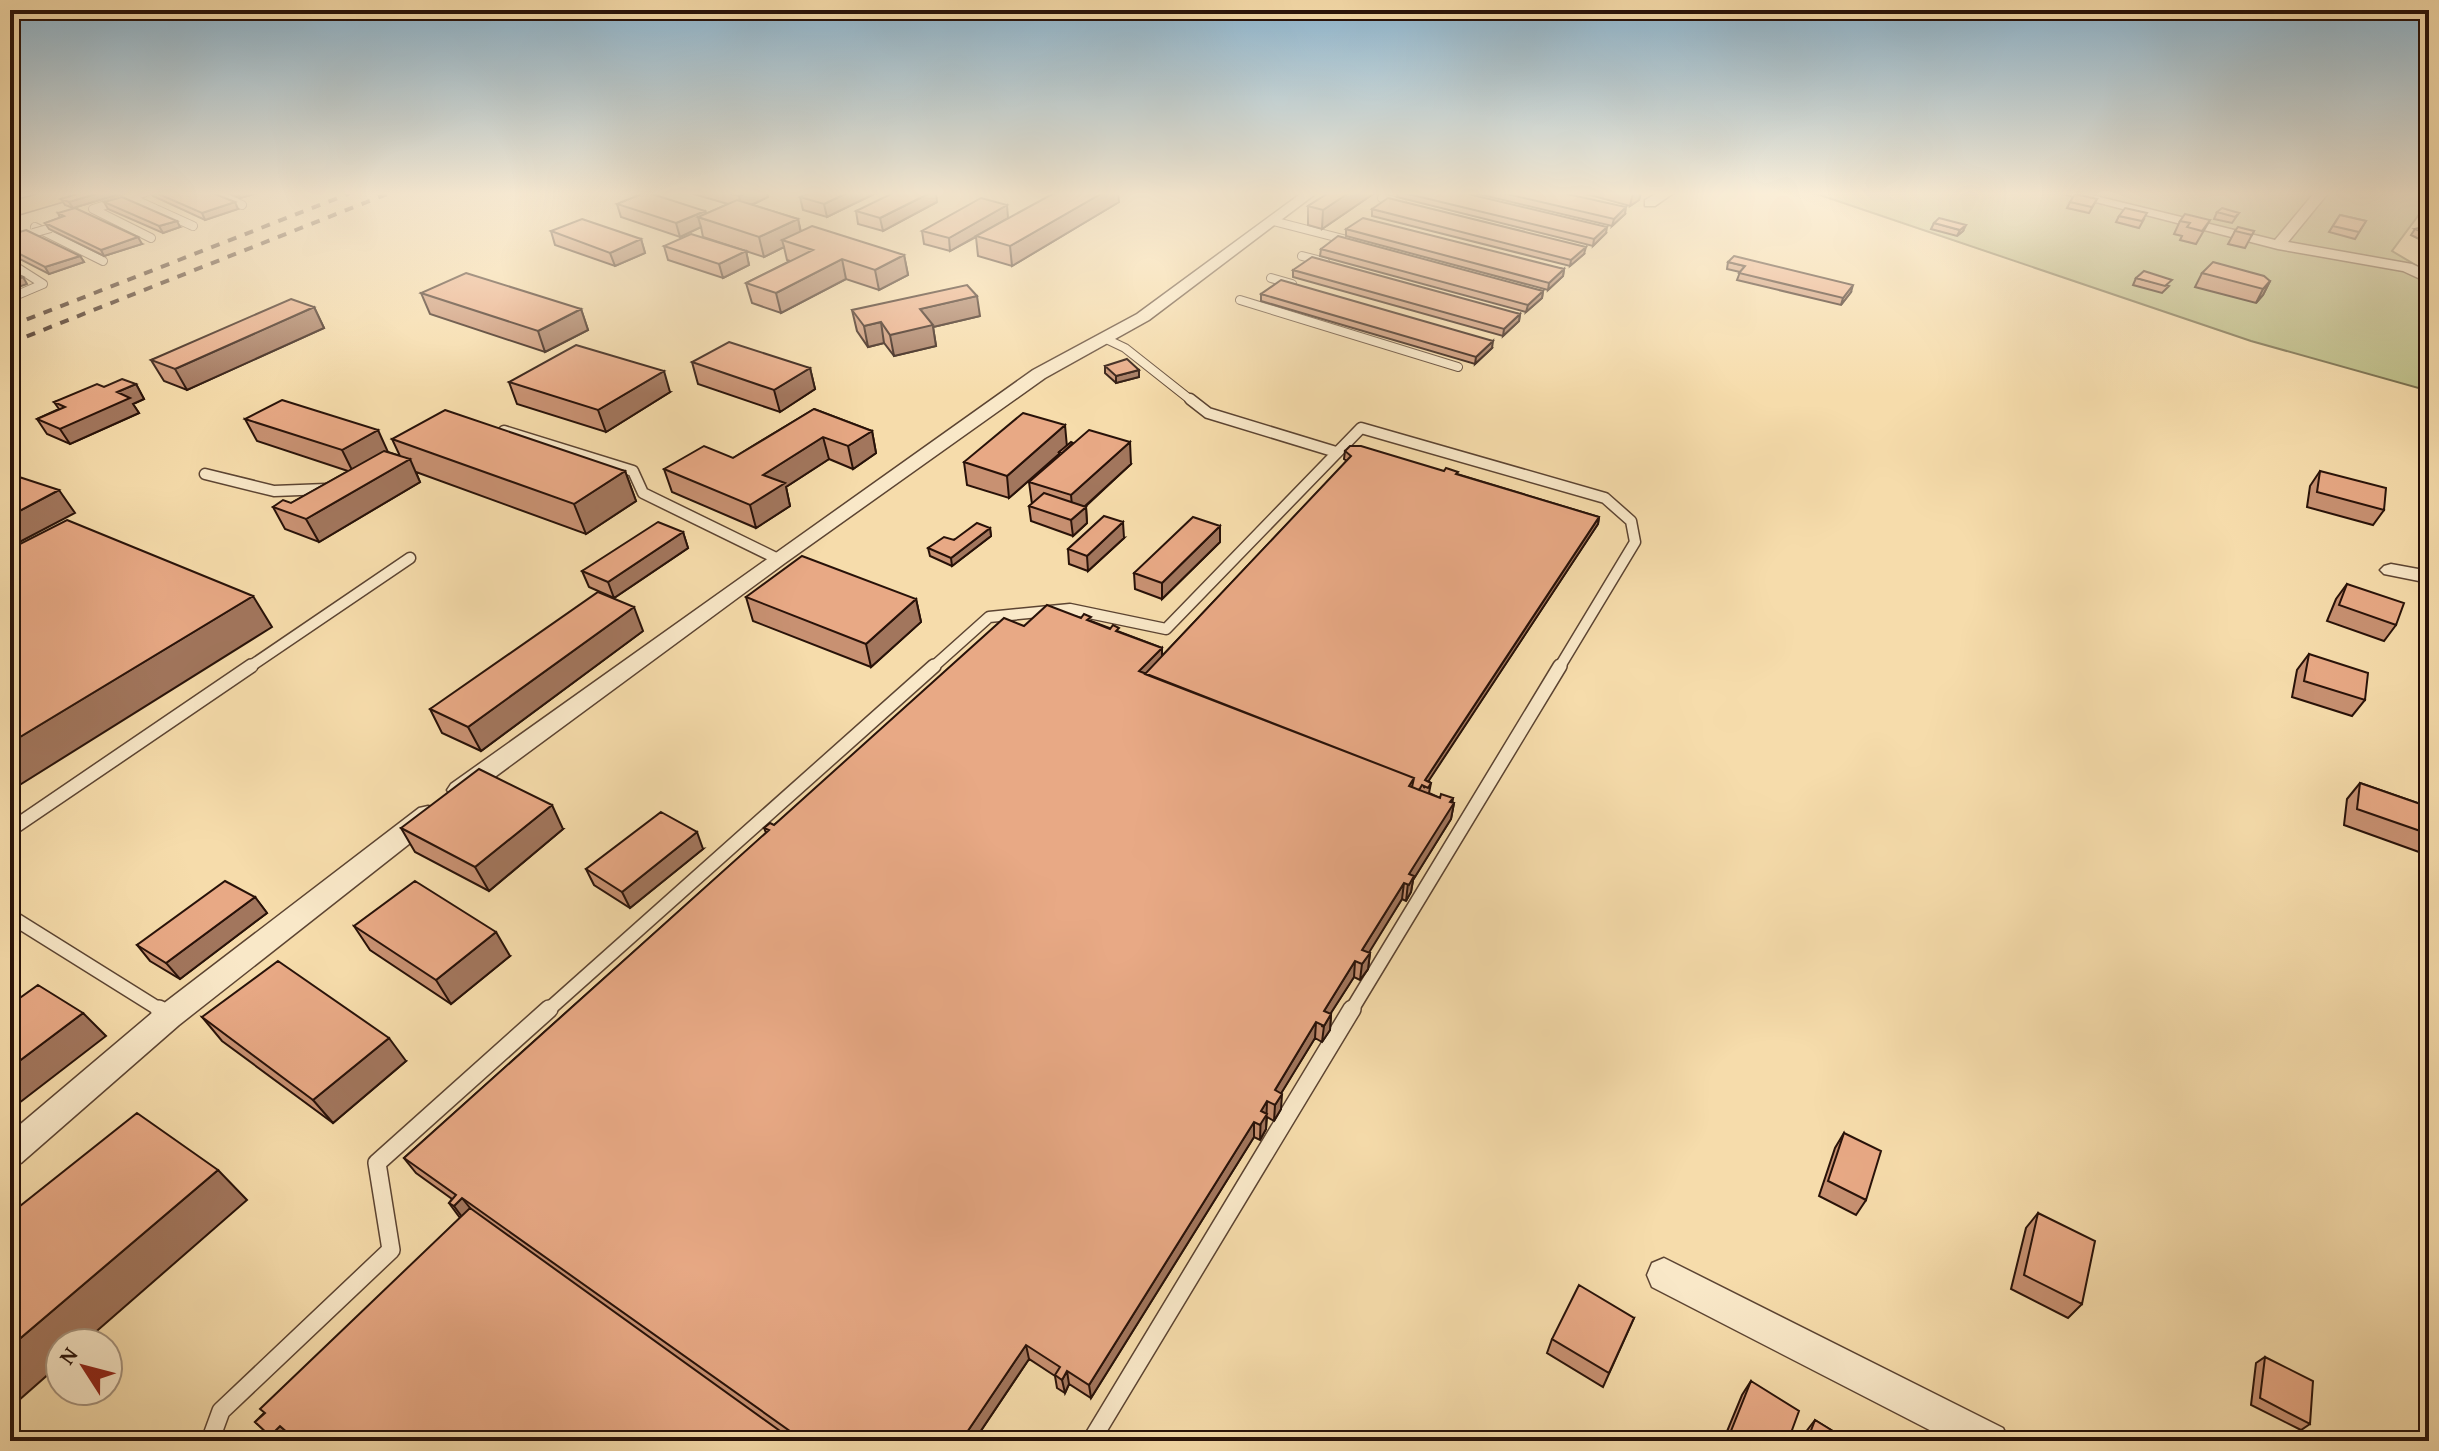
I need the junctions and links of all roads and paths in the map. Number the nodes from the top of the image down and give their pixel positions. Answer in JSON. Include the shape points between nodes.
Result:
{"nodes":[{"id":1,"x":100,"y":260,"type":"edge"},
{"id":2,"x":1221,"y":260,"type":"edge"},
{"id":3,"x":1316,"y":260,"type":"edge"},
{"id":4,"x":2364,"y":260,"type":"edge"},
{"id":5,"x":103,"y":261,"type":"dead end"},
{"id":6,"x":10,"y":263,"type":"edge"},
{"id":7,"x":1333,"y":264,"type":"edge"},
{"id":8,"x":1271,"y":278,"type":"dead end"},
{"id":9,"x":2429,"y":278,"type":"edge"},
{"id":10,"x":1300,"y":286,"type":"edge"},
{"id":11,"x":10,"y":298,"type":"edge"},
{"id":12,"x":1240,"y":300,"type":"dead end"},
{"id":13,"x":1104,"y":338,"type":"junction"},
{"id":14,"x":1458,"y":367,"type":"dead end"},
{"id":15,"x":497,"y":428,"type":"edge"},
{"id":16,"x":1336,"y":452,"type":"junction"},
{"id":17,"x":205,"y":474,"type":"dead end"},
{"id":18,"x":340,"y":486,"type":"edge"},
{"id":19,"x":410,"y":558,"type":"dead end"},
{"id":20,"x":778,"y":559,"type":"junction"},
{"id":21,"x":2391,"y":570,"type":"dead end"},
{"id":22,"x":2429,"y":577,"type":"edge"},
{"id":23,"x":10,"y":830,"type":"edge"},
{"id":24,"x":10,"y":916,"type":"edge"},
{"id":25,"x":169,"y":1016,"type":"junction"},
{"id":26,"x":10,"y":1153,"type":"edge"},
{"id":27,"x":1664,"y":1275,"type":"dead end"},
{"id":28,"x":210,"y":1441,"type":"edge"},
{"id":29,"x":1091,"y":1441,"type":"edge"},
{"id":30,"x":1990,"y":1441,"type":"edge"}],
"edges":[{"from":1,"to":5,"type":"lane"},
{"from":2,"to":13,"type":"street","via":[[1143,317]]},
{"from":3,"to":7,"type":"lane"},
{"from":4,"to":9,"type":"street","via":[[2407,267]]},
{"from":6,"to":11,"type":"lane","via":[[43,284]]},
{"from":8,"to":10,"type":"lane"},
{"from":12,"to":14,"type":"lane"},
{"from":13,"to":16,"type":"lane","via":[[1125,348],[1208,413]]},
{"from":13,"to":20,"type":"street","via":[[1039,374]]},
{"from":15,"to":20,"type":"lane","via":[[633,471],[643,493]]},
{"from":16,"to":28,"type":"lane","via":[[1166,629],[1070,609],[989,617],[377,1163],[391,1250],[221,1411]]},
{"from":16,"to":29,"type":"lane","via":[[1361,428],[1605,498],[1631,521],[1635,542]]},
{"from":17,"to":18,"type":"lane","via":[[274,491]]},
{"from":19,"to":23,"type":"lane"},
{"from":20,"to":25,"type":"street","via":[[469,784]]},
{"from":21,"to":22,"type":"street"},
{"from":24,"to":25,"type":"lane"},
{"from":25,"to":26,"type":"street"},
{"from":27,"to":30,"type":"street"}]}
